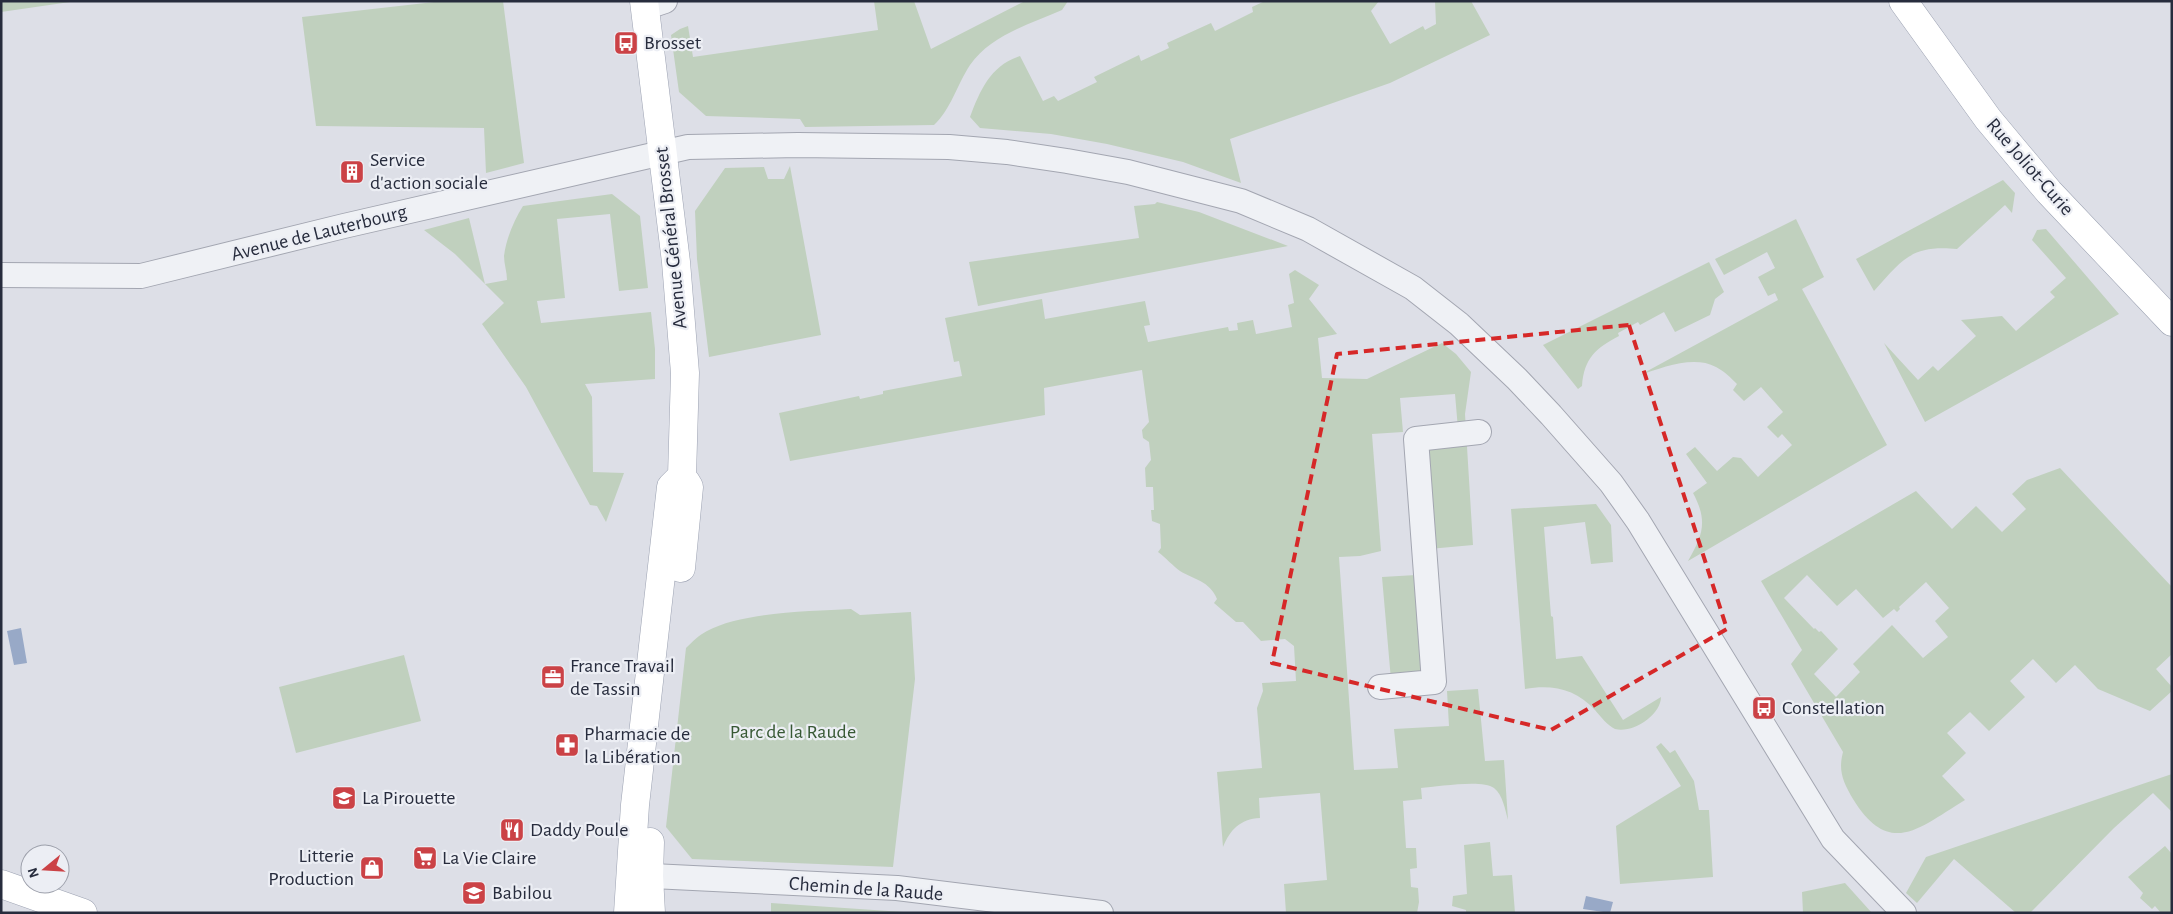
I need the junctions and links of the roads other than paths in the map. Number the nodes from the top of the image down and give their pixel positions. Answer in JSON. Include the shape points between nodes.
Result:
{"nodes":[{"id":1,"x":1903,"y":1,"type":"edge"},
{"id":2,"x":651,"y":3,"type":"edge"},
{"id":3,"x":662,"y":152,"type":"junction"},
{"id":4,"x":1,"y":275,"type":"edge"},
{"id":5,"x":2172,"y":322,"type":"edge"},
{"id":6,"x":1479,"y":432,"type":"dead end"},
{"id":7,"x":1380,"y":687,"type":"dead end"},
{"id":8,"x":639,"y":875,"type":"junction"},
{"id":9,"x":1,"y":884,"type":"edge"},
{"id":10,"x":1,"y":900,"type":"edge"},
{"id":11,"x":35,"y":913,"type":"edge"},
{"id":12,"x":83,"y":913,"type":"edge"},
{"id":13,"x":628,"y":913,"type":"edge"},
{"id":14,"x":651,"y":913,"type":"edge"},
{"id":15,"x":1101,"y":913,"type":"edge"},
{"id":16,"x":1904,"y":913,"type":"edge"}],
"edges":[{"from":1,"to":5,"type":"main road","name":"Rue Joliot-Curie","via":[[2000,134],[2049,192]]},
{"from":2,"to":3,"type":"main road","name":"Avenue Général Brosset"},
{"from":3,"to":4,"type":"street","name":"Avenue de Lauterbourg","via":[[141,276]]},
{"from":3,"to":8,"type":"main road","name":"Avenue Général Brosset","via":[[676,262],[685,373],[682,476],[671,487],[635,805]]},
{"from":3,"to":16,"type":"street","name":"Avenue de Lauterbourg","via":[[716,146],[949,148],[1007,152],[1128,172],[1241,201],[1279,215],[1412,288],[1459,324],[1504,366],[1551,414],[1610,483],[1651,542],[1832,839]]},
{"from":6,"to":7,"type":"street","via":[[1416,439],[1434,682]]},
{"from":8,"to":13,"type":"main road","name":"Avenue Général Brosset"},
{"from":8,"to":14,"type":"main road","name":"Avenue Général Brosset"},
{"from":8,"to":15,"type":"street","name":"Chemin de la Raude","via":[[897,888]]},
{"from":9,"to":12,"type":"main road"},
{"from":10,"to":11,"type":"main road"}]}
